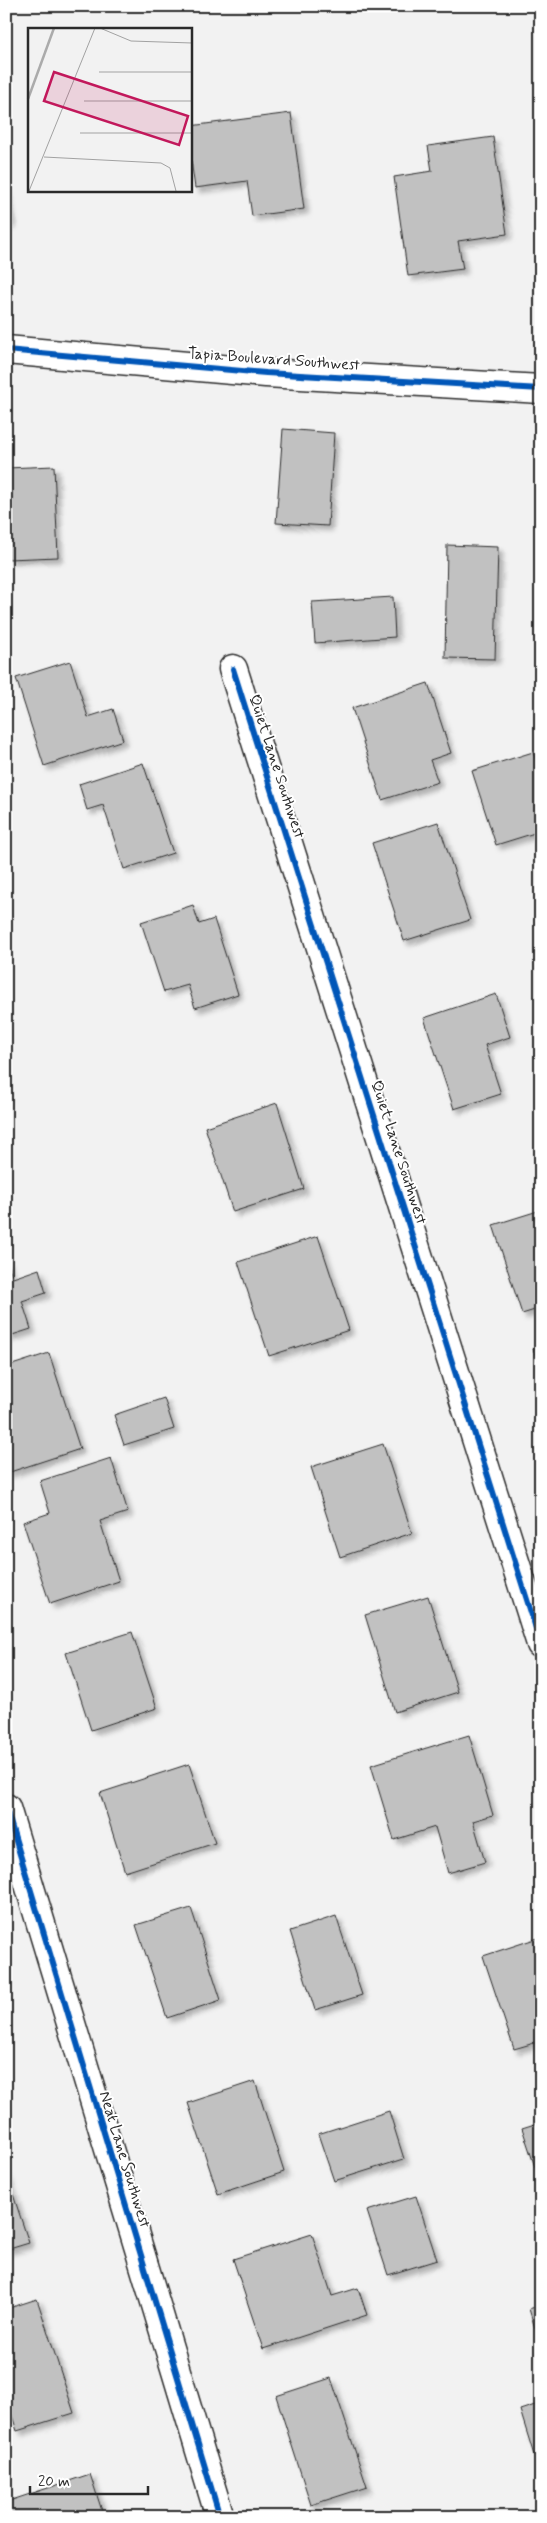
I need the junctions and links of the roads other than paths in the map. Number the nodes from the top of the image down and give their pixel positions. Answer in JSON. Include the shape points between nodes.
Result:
{"nodes":[{"id":1,"x":6,"y":350,"type":"edge"},
{"id":2,"x":541,"y":389,"type":"edge"},
{"id":3,"x":233,"y":669,"type":"dead end"},
{"id":4,"x":541,"y":1644,"type":"edge"},
{"id":5,"x":6,"y":1808,"type":"edge"},
{"id":6,"x":220,"y":2517,"type":"edge"}],
"edges":[{"from":1,"to":2,"type":"street","name":"Tapia Boulevard Southwest","via":[[266,372]]},
{"from":3,"to":4,"type":"street","name":"Quiet Lane Southwest"},
{"from":5,"to":6,"type":"street","name":"Neat Lane Southwest"}]}
